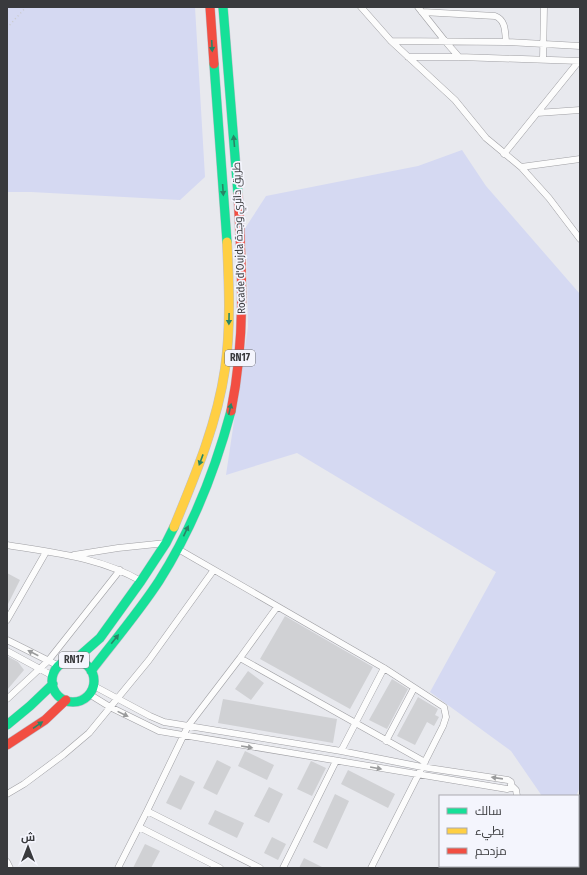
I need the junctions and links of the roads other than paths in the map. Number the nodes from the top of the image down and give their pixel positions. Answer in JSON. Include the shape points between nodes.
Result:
{"nodes":[{"id":1,"x":210,"y":7,"type":"edge"},
{"id":2,"x":223,"y":7,"type":"edge"},
{"id":3,"x":360,"y":7,"type":"edge"},
{"id":4,"x":544,"y":7,"type":"edge"},
{"id":5,"x":420,"y":9,"type":"edge"},
{"id":6,"x":391,"y":41,"type":"junction"},
{"id":7,"x":445,"y":41,"type":"junction"},
{"id":8,"x":506,"y":42,"type":"junction"},
{"id":9,"x":542,"y":44,"type":"junction"},
{"id":10,"x":580,"y":46,"type":"edge"},
{"id":11,"x":408,"y":57,"type":"junction"},
{"id":12,"x":460,"y":57,"type":"junction"},
{"id":13,"x":542,"y":59,"type":"junction"},
{"id":14,"x":579,"y":61,"type":"edge"},
{"id":15,"x":580,"y":110,"type":"edge"},
{"id":16,"x":537,"y":113,"type":"junction"},
{"id":17,"x":504,"y":154,"type":"junction"},
{"id":18,"x":580,"y":159,"type":"edge"},
{"id":19,"x":521,"y":167,"type":"junction"},
{"id":20,"x":580,"y":239,"type":"edge"},
{"id":21,"x":166,"y":543,"type":"junction"},
{"id":22,"x":7,"y":545,"type":"edge"},
{"id":23,"x":178,"y":549,"type":"junction"},
{"id":24,"x":46,"y":552,"type":"junction"},
{"id":25,"x":68,"y":556,"type":"junction"},
{"id":26,"x":120,"y":570,"type":"junction"},
{"id":27,"x":213,"y":571,"type":"junction"},
{"id":28,"x":141,"y":582,"type":"junction"},
{"id":29,"x":276,"y":607,"type":"junction"},
{"id":30,"x":7,"y":620,"type":"edge"},
{"id":31,"x":7,"y":640,"type":"edge"},
{"id":32,"x":7,"y":651,"type":"edge"},
{"id":33,"x":240,"y":658,"type":"junction"},
{"id":34,"x":75,"y":660,"type":"junction"},
{"id":35,"x":48,"y":661,"type":"junction"},
{"id":36,"x":58,"y":666,"type":"junction"},
{"id":37,"x":384,"y":668,"type":"junction"},
{"id":38,"x":40,"y":670,"type":"junction"},
{"id":39,"x":91,"y":670,"type":"junction"},
{"id":40,"x":53,"y":680,"type":"junction"},
{"id":41,"x":94,"y":686,"type":"junction"},
{"id":42,"x":414,"y":688,"type":"junction"},
{"id":43,"x":89,"y":694,"type":"junction"},
{"id":44,"x":7,"y":699,"type":"edge"},
{"id":45,"x":117,"y":699,"type":"junction"},
{"id":46,"x":66,"y":700,"type":"junction"},
{"id":47,"x":110,"y":708,"type":"junction"},
{"id":48,"x":355,"y":724,"type":"junction"},
{"id":49,"x":7,"y":725,"type":"edge"},
{"id":50,"x":188,"y":726,"type":"junction"},
{"id":51,"x":182,"y":736,"type":"junction"},
{"id":52,"x":386,"y":741,"type":"junction"},
{"id":53,"x":7,"y":745,"type":"edge"},
{"id":54,"x":340,"y":751,"type":"junction"},
{"id":55,"x":336,"y":761,"type":"junction"},
{"id":56,"x":424,"y":764,"type":"junction"},
{"id":57,"x":419,"y":775,"type":"junction"},
{"id":58,"x":511,"y":785,"type":"junction"},
{"id":59,"x":7,"y":794,"type":"edge"},
{"id":60,"x":517,"y":795,"type":"edge"},
{"id":61,"x":148,"y":811,"type":"junction"},
{"id":62,"x":139,"y":827,"type":"junction"},
{"id":63,"x":7,"y":862,"type":"edge"},
{"id":64,"x":10,"y":868,"type":"edge"},
{"id":65,"x":118,"y":868,"type":"edge"},
{"id":66,"x":220,"y":868,"type":"edge"},
{"id":67,"x":260,"y":868,"type":"edge"},
{"id":68,"x":283,"y":868,"type":"edge"},
{"id":69,"x":371,"y":868,"type":"edge"}],
"edges":[{"from":1,"to":21,"type":"highway","name":"Rocade d'Oujda طريق دائري وجدة","number":"RN17","one_way":true,"via":[[227,249],[229,329],[225,369],[209,438]]},
{"from":23,"to":2,"type":"highway","name":"Rocade d'Oujda طريق دائري وجدة","number":"RN17","one_way":true,"via":[[198,505],[229,417],[242,334],[242,260]]},
{"from":3,"to":6,"type":"street"},
{"from":4,"to":9,"type":"street"},
{"from":5,"to":7,"type":"street"},
{"from":5,"to":8,"type":"street","via":[[496,16],[502,20]]},
{"from":6,"to":7,"type":"street"},
{"from":6,"to":11,"type":"street"},
{"from":7,"to":8,"type":"street"},
{"from":7,"to":12,"type":"street"},
{"from":8,"to":9,"type":"street"},
{"from":9,"to":10,"type":"street"},
{"from":9,"to":13,"type":"street"},
{"from":11,"to":12,"type":"street"},
{"from":11,"to":17,"type":"street","via":[[455,100],[486,138]]},
{"from":12,"to":13,"type":"street"},
{"from":13,"to":14,"type":"street"},
{"from":14,"to":16,"type":"street"},
{"from":15,"to":16,"type":"street"},
{"from":16,"to":17,"type":"street"},
{"from":17,"to":19,"type":"street"},
{"from":18,"to":19,"type":"street"},
{"from":19,"to":20,"type":"street","via":[[549,198]]},
{"from":21,"to":25,"type":"street"},
{"from":21,"to":28,"type":"highway","name":"Rocade d'Oujda طريق دائري وجدة","number":"RN17"},
{"from":22,"to":24,"type":"street"},
{"from":23,"to":27,"type":"street"},
{"from":39,"to":23,"type":"highway","name":"Rocade d'Oujda طريق دائري وجدة","number":"RN17","one_way":true,"via":[[154,589]]},
{"from":24,"to":25,"type":"street"},
{"from":24,"to":30,"type":"street"},
{"from":25,"to":26,"type":"street"},
{"from":26,"to":28,"type":"street"},
{"from":26,"to":35,"type":"street"},
{"from":27,"to":29,"type":"street"},
{"from":27,"to":45,"type":"street","via":[[149,660]]},
{"from":28,"to":34,"type":"highway","name":"Rocade d'Oujda طريق دائري وجدة","number":"RN17","via":[[100,638]]},
{"from":29,"to":33,"type":"street"},
{"from":29,"to":37,"type":"street"},
{"from":35,"to":31,"type":"street","one_way":true},
{"from":32,"to":38,"type":"street"},
{"from":33,"to":48,"type":"street"},
{"from":33,"to":50,"type":"street"},
{"from":34,"to":36,"type":"highway","number":"RN17"},
{"from":34,"to":39,"type":"highway","number":"RN17","via":[[84,663]]},
{"from":35,"to":36,"type":"street"},
{"from":35,"to":38,"type":"street"},
{"from":36,"to":40,"type":"highway","number":"RN17"},
{"from":37,"to":42,"type":"street"},
{"from":37,"to":48,"type":"street"},
{"from":38,"to":40,"type":"street"},
{"from":38,"to":44,"type":"street"},
{"from":39,"to":41,"type":"highway","number":"RN17"},
{"from":40,"to":46,"type":"highway","via":[[57,694]]},
{"from":40,"to":49,"type":"highway","number":"RN17","via":[[30,706]]},
{"from":41,"to":43,"type":"highway"},
{"from":41,"to":45,"type":"street"},
{"from":42,"to":52,"type":"street"},
{"from":42,"to":56,"type":"street","via":[[444,707],[446,713],[443,726]]},
{"from":43,"to":46,"type":"highway","via":[[78,701]]},
{"from":43,"to":47,"type":"street"},
{"from":45,"to":47,"type":"street"},
{"from":45,"to":50,"type":"street","via":[[156,719]]},
{"from":53,"to":46,"type":"highway","one_way":true,"via":[[45,720]]},
{"from":47,"to":51,"type":"street","one_way":true,"via":[[154,730]]},
{"from":47,"to":59,"type":"street","via":[[89,732],[63,755]]},
{"from":48,"to":52,"type":"street"},
{"from":48,"to":54,"type":"street"},
{"from":50,"to":51,"type":"street"},
{"from":50,"to":54,"type":"street"},
{"from":51,"to":55,"type":"street","one_way":true},
{"from":51,"to":61,"type":"street"},
{"from":52,"to":56,"type":"street"},
{"from":54,"to":56,"type":"street"},
{"from":55,"to":57,"type":"street","one_way":true},
{"from":55,"to":68,"type":"street"},
{"from":56,"to":57,"type":"street"},
{"from":58,"to":56,"type":"street","one_way":true,"via":[[508,780]]},
{"from":57,"to":58,"type":"street","via":[[507,789]]},
{"from":57,"to":69,"type":"street"},
{"from":58,"to":60,"type":"street"},
{"from":61,"to":62,"type":"street"},
{"from":61,"to":67,"type":"street"},
{"from":62,"to":65,"type":"street"},
{"from":62,"to":66,"type":"street"},
{"from":63,"to":64,"type":"street"}]}
